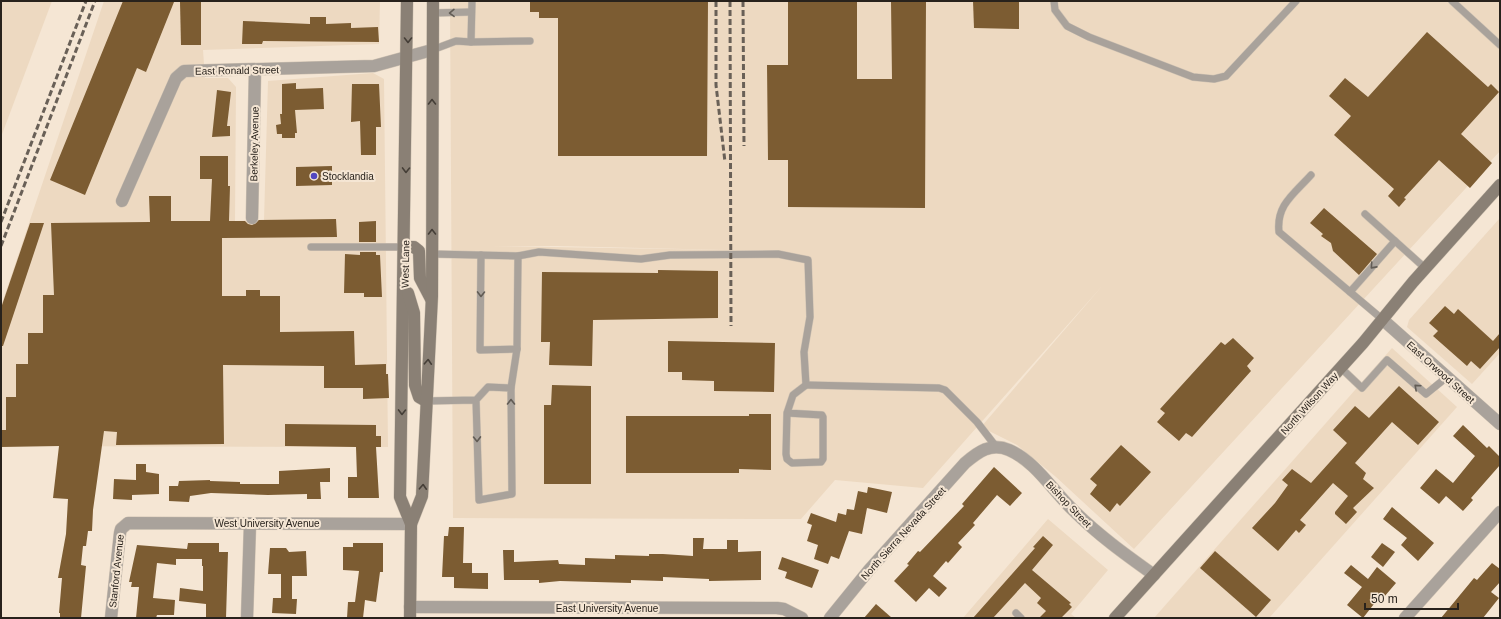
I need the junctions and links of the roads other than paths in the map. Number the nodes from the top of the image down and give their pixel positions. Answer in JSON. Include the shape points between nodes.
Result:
{"nodes":[{"id":1,"x":408,"y":1,"type":"edge"},
{"id":2,"x":433,"y":1,"type":"edge"},
{"id":3,"x":472,"y":1,"type":"edge"},
{"id":4,"x":1054,"y":1,"type":"edge"},
{"id":5,"x":1296,"y":1,"type":"edge"},
{"id":6,"x":1452,"y":1,"type":"edge"},
{"id":7,"x":472,"y":12,"type":"junction"},
{"id":8,"x":433,"y":13,"type":"junction"},
{"id":9,"x":530,"y":41,"type":"dead end"},
{"id":10,"x":471,"y":42,"type":"junction"},
{"id":11,"x":1500,"y":45,"type":"edge"},
{"id":12,"x":432,"y":50,"type":"junction"},
{"id":13,"x":408,"y":58,"type":"junction"},
{"id":14,"x":255,"y":70,"type":"junction"},
{"id":15,"x":1311,"y":175,"type":"dead end"},
{"id":16,"x":1500,"y":185,"type":"edge"},
{"id":17,"x":122,"y":201,"type":"dead end"},
{"id":18,"x":1365,"y":214,"type":"dead end"},
{"id":19,"x":252,"y":218,"type":"dead end"},
{"id":20,"x":1395,"y":241,"type":"junction"},
{"id":21,"x":405,"y":247,"type":"junction"},
{"id":22,"x":311,"y":248,"type":"dead end"},
{"id":23,"x":432,"y":254,"type":"junction"},
{"id":24,"x":481,"y":255,"type":"junction"},
{"id":25,"x":518,"y":256,"type":"junction"},
{"id":26,"x":1425,"y":268,"type":"junction"},
{"id":27,"x":404,"y":282,"type":"junction"},
{"id":28,"x":1350,"y":292,"type":"junction"},
{"id":29,"x":431,"y":300,"type":"junction"},
{"id":30,"x":1382,"y":319,"type":"junction"},
{"id":31,"x":517,"y":349,"type":"junction"},
{"id":32,"x":1341,"y":368,"type":"junction"},
{"id":33,"x":1447,"y":377,"type":"junction"},
{"id":34,"x":806,"y":385,"type":"junction"},
{"id":35,"x":511,"y":388,"type":"junction"},
{"id":36,"x":476,"y":400,"type":"junction"},
{"id":37,"x":426,"y":401,"type":"junction"},
{"id":38,"x":787,"y":413,"type":"junction"},
{"id":39,"x":1500,"y":424,"type":"edge"},
{"id":40,"x":997,"y":448,"type":"junction"},
{"id":41,"x":980,"y":450,"type":"joint"},
{"id":42,"x":1500,"y":512,"type":"edge"},
{"id":43,"x":250,"y":524,"type":"junction"},
{"id":44,"x":411,"y":524,"type":"junction"},
{"id":45,"x":124,"y":526,"type":"joint"},
{"id":46,"x":1154,"y":575,"type":"junction"},
{"id":47,"x":410,"y":613,"type":"edge"},
{"id":48,"x":111,"y":618,"type":"edge"},
{"id":49,"x":247,"y":618,"type":"edge"},
{"id":50,"x":802,"y":618,"type":"edge"},
{"id":51,"x":830,"y":618,"type":"edge"},
{"id":52,"x":1115,"y":618,"type":"edge"},
{"id":53,"x":1405,"y":618,"type":"edge"}],
"edges":[{"from":1,"to":13,"type":"main road","name":"West Lane","one_way":true},
{"from":2,"to":8,"type":"main road","name":"West Lane"},
{"from":3,"to":7,"type":"lane"},
{"from":4,"to":5,"type":"lane","via":[[1055,10],[1067,26],[1073,29],[1193,77],[1214,79],[1226,76]]},
{"from":6,"to":11,"type":"lane"},
{"from":7,"to":8,"type":"lane","one_way":true},
{"from":7,"to":10,"type":"lane"},
{"from":8,"to":12,"type":"main road","name":"West Lane"},
{"from":9,"to":10,"type":"lane"},
{"from":10,"to":12,"type":"lane","via":[[456,41]]},
{"from":12,"to":13,"type":"street","name":"East Ronald Street"},
{"from":23,"to":12,"type":"main road","name":"West Lane","one_way":true},
{"from":13,"to":14,"type":"street","name":"East Ronald Street","via":[[374,66]]},
{"from":13,"to":21,"type":"main road","name":"West Lane","one_way":true},
{"from":14,"to":17,"type":"street","name":"East Ronald Street","via":[[188,71],[178,75]]},
{"from":14,"to":19,"type":"street","name":"Berkeley Avenue"},
{"from":15,"to":28,"type":"lane","via":[[1281,209],[1279,232]]},
{"from":16,"to":26,"type":"main road","name":"North Wilson Way"},
{"from":18,"to":20,"type":"lane"},
{"from":20,"to":26,"type":"lane"},
{"from":20,"to":28,"type":"lane","one_way":true},
{"from":21,"to":22,"type":"lane"},
{"from":21,"to":27,"type":"main road","name":"West Lane"},
{"from":21,"to":29,"type":"main road","via":[[414,247],[419,251],[420,278]]},
{"from":23,"to":24,"type":"lane"},
{"from":23,"to":29,"type":"main road","name":"West Lane"},
{"from":24,"to":25,"type":"lane"},
{"from":24,"to":31,"type":"lane","one_way":true,"via":[[480,350]]},
{"from":25,"to":31,"type":"lane"},
{"from":25,"to":34,"type":"lane","via":[[539,252],[641,260],[670,255],[778,254],[808,260],[810,317],[804,352]]},
{"from":26,"to":30,"type":"main road","name":"North Wilson Way"},
{"from":27,"to":37,"type":"main road","via":[[414,313],[416,385],[420,397]]},
{"from":27,"to":44,"type":"main road","name":"West Lane","one_way":true,"via":[[400,497]]},
{"from":28,"to":30,"type":"lane"},
{"from":37,"to":29,"type":"main road","name":"West Lane","one_way":true},
{"from":30,"to":32,"type":"main road","name":"North Wilson Way"},
{"from":30,"to":33,"type":"street","name":"East Orwood Street"},
{"from":31,"to":35,"type":"lane"},
{"from":33,"to":32,"type":"lane","one_way":true,"via":[[1426,394],[1388,360],[1362,388]]},
{"from":32,"to":46,"type":"main road","name":"North Wilson Way"},
{"from":33,"to":39,"type":"street","name":"East Orwood Street"},
{"from":34,"to":38,"type":"lane","via":[[793,395]]},
{"from":34,"to":40,"type":"lane","via":[[939,388],[945,390],[977,422]]},
{"from":35,"to":36,"type":"lane","via":[[488,387]]},
{"from":36,"to":35,"type":"lane","one_way":true,"via":[[479,500],[512,494]]},
{"from":36,"to":37,"type":"lane"},
{"from":44,"to":37,"type":"main road","name":"West Lane","one_way":true,"via":[[422,496]]},
{"from":38,"to":38,"type":"lane","via":[[787,459],[792,463],[821,462],[824,459],[822,415]]},
{"from":40,"to":41,"type":"street","name":"Bishop Street"},
{"from":40,"to":46,"type":"street","name":"Bishop Street","via":[[1010,450],[1022,458],[1106,541]]},
{"from":41,"to":51,"type":"street","name":"North Sierra Nevada Street","via":[[965,463],[869,570]]},
{"from":42,"to":53,"type":"street"},
{"from":43,"to":44,"type":"street","name":"West University Avenue"},
{"from":43,"to":45,"type":"street","name":"West University Avenue","via":[[128,523]]},
{"from":43,"to":49,"type":"street"},
{"from":44,"to":47,"type":"main road","name":"West Lane"},
{"from":45,"to":48,"type":"street","name":"Stanford Avenue","via":[[120,533]]},
{"from":46,"to":52,"type":"main road","name":"North Wilson Way"},
{"from":47,"to":50,"type":"street","name":"East University Avenue","via":[[778,608]]}]}
